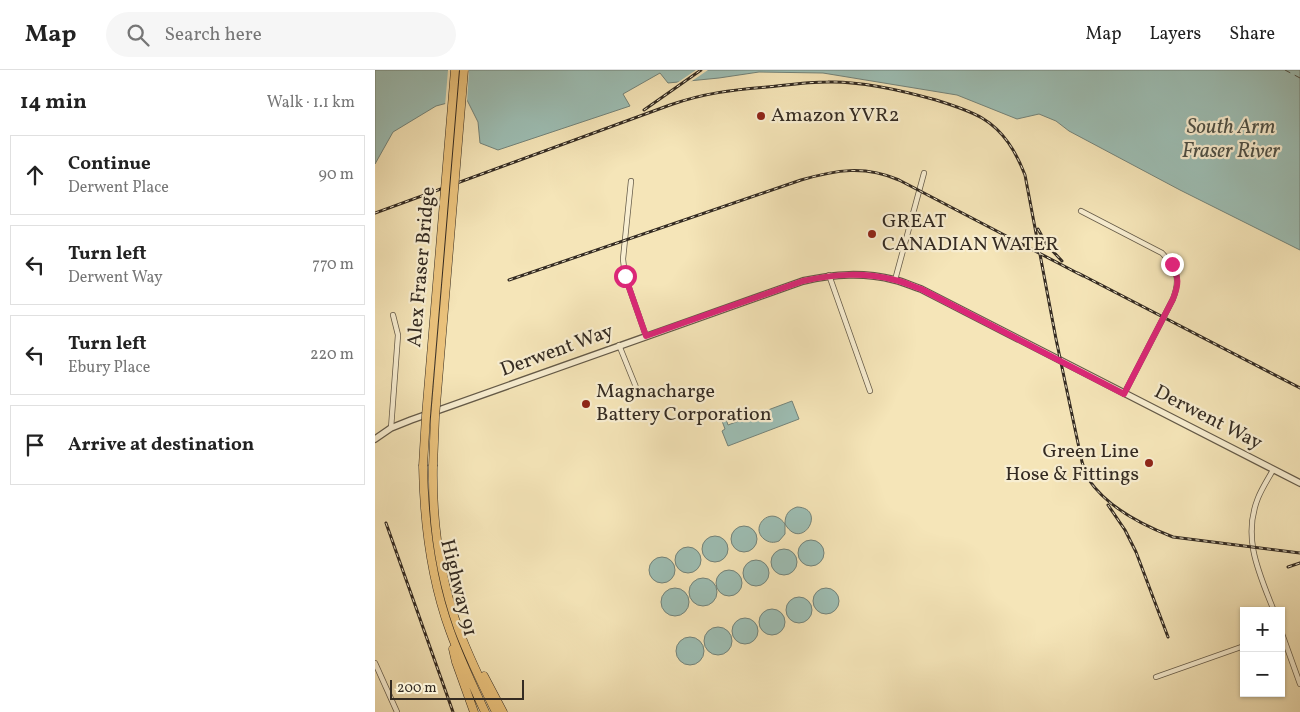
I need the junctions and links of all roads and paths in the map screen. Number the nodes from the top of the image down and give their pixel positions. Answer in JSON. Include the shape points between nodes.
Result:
{"nodes":[{"id":1,"x":455,"y":70,"type":"edge"},
{"id":2,"x":464,"y":70,"type":"edge"},
{"id":3,"x":924,"y":173,"type":"dead end"},
{"id":4,"x":631,"y":181,"type":"dead end"},
{"id":5,"x":1081,"y":211,"type":"dead end"},
{"id":6,"x":829,"y":275,"type":"junction"},
{"id":7,"x":895,"y":280,"type":"junction"},
{"id":8,"x":393,"y":315,"type":"dead end"},
{"id":9,"x":646,"y":336,"type":"junction"},
{"id":10,"x":619,"y":346,"type":"junction"},
{"id":11,"x":870,"y":391,"type":"dead end"},
{"id":12,"x":638,"y":392,"type":"dead end"},
{"id":13,"x":1124,"y":394,"type":"junction"},
{"id":14,"x":391,"y":428,"type":"junction"},
{"id":15,"x":375,"y":439,"type":"edge"},
{"id":16,"x":423,"y":466,"type":"joint"},
{"id":17,"x":433,"y":466,"type":"joint"},
{"id":18,"x":1273,"y":470,"type":"junction"},
{"id":19,"x":1300,"y":483,"type":"edge"},
{"id":20,"x":1272,"y":607,"type":"edge"},
{"id":21,"x":458,"y":627,"type":"junction"},
{"id":22,"x":450,"y":630,"type":"junction"},
{"id":23,"x":1285,"y":641,"type":"edge"},
{"id":24,"x":1240,"y":647,"type":"edge"},
{"id":25,"x":375,"y":663,"type":"edge"},
{"id":26,"x":1156,"y":676,"type":"dead end"},
{"id":27,"x":1300,"y":684,"type":"edge"},
{"id":28,"x":397,"y":712,"type":"edge"},
{"id":29,"x":474,"y":712,"type":"edge"},
{"id":30,"x":485,"y":712,"type":"edge"},
{"id":31,"x":495,"y":712,"type":"edge"},
{"id":32,"x":503,"y":712,"type":"edge"}],
"edges":[{"from":1,"to":16,"type":"highway","name":"Alex Fraser Bridge","bridge":true},
{"from":2,"to":17,"type":"highway","name":"Alex Fraser Bridge","bridge":true},
{"from":3,"to":7,"type":"street"},
{"from":4,"to":9,"type":"street","via":[[623,259],[625,276]]},
{"from":5,"to":13,"type":"street","via":[[1162,253],[1177,276],[1178,288]]},
{"from":6,"to":7,"type":"street","name":"Derwent Way","via":[[859,274]]},
{"from":6,"to":9,"type":"street","name":"Derwent Way","via":[[803,281]]},
{"from":6,"to":11,"type":"street"},
{"from":7,"to":13,"type":"street","name":"Derwent Way","via":[[921,289]]},
{"from":8,"to":14,"type":"street","via":[[398,335]]},
{"from":9,"to":10,"type":"street","name":"Derwent Way"},
{"from":10,"to":12,"type":"street"},
{"from":10,"to":14,"type":"street","name":"Derwent Way"},
{"from":13,"to":18,"type":"street","name":"Derwent Way"},
{"from":14,"to":15,"type":"street","name":"Derwent Way"},
{"from":16,"to":22,"type":"highway","name":"Highway 91","via":[[430,549]]},
{"from":17,"to":21,"type":"highway","name":"Highway 91","via":[[439,548]]},
{"from":18,"to":19,"type":"street","name":"Derwent Way"},
{"from":18,"to":20,"type":"street","via":[[1259,496],[1251,531],[1255,560]]},
{"from":21,"to":31,"type":"highway"},
{"from":21,"to":32,"type":"highway"},
{"from":22,"to":29,"type":"highway","via":[[456,662]]},
{"from":22,"to":30,"type":"highway","name":"Highway 91"},
{"from":23,"to":27,"type":"street"},
{"from":24,"to":26,"type":"street"},
{"from":25,"to":28,"type":"street"}]}
